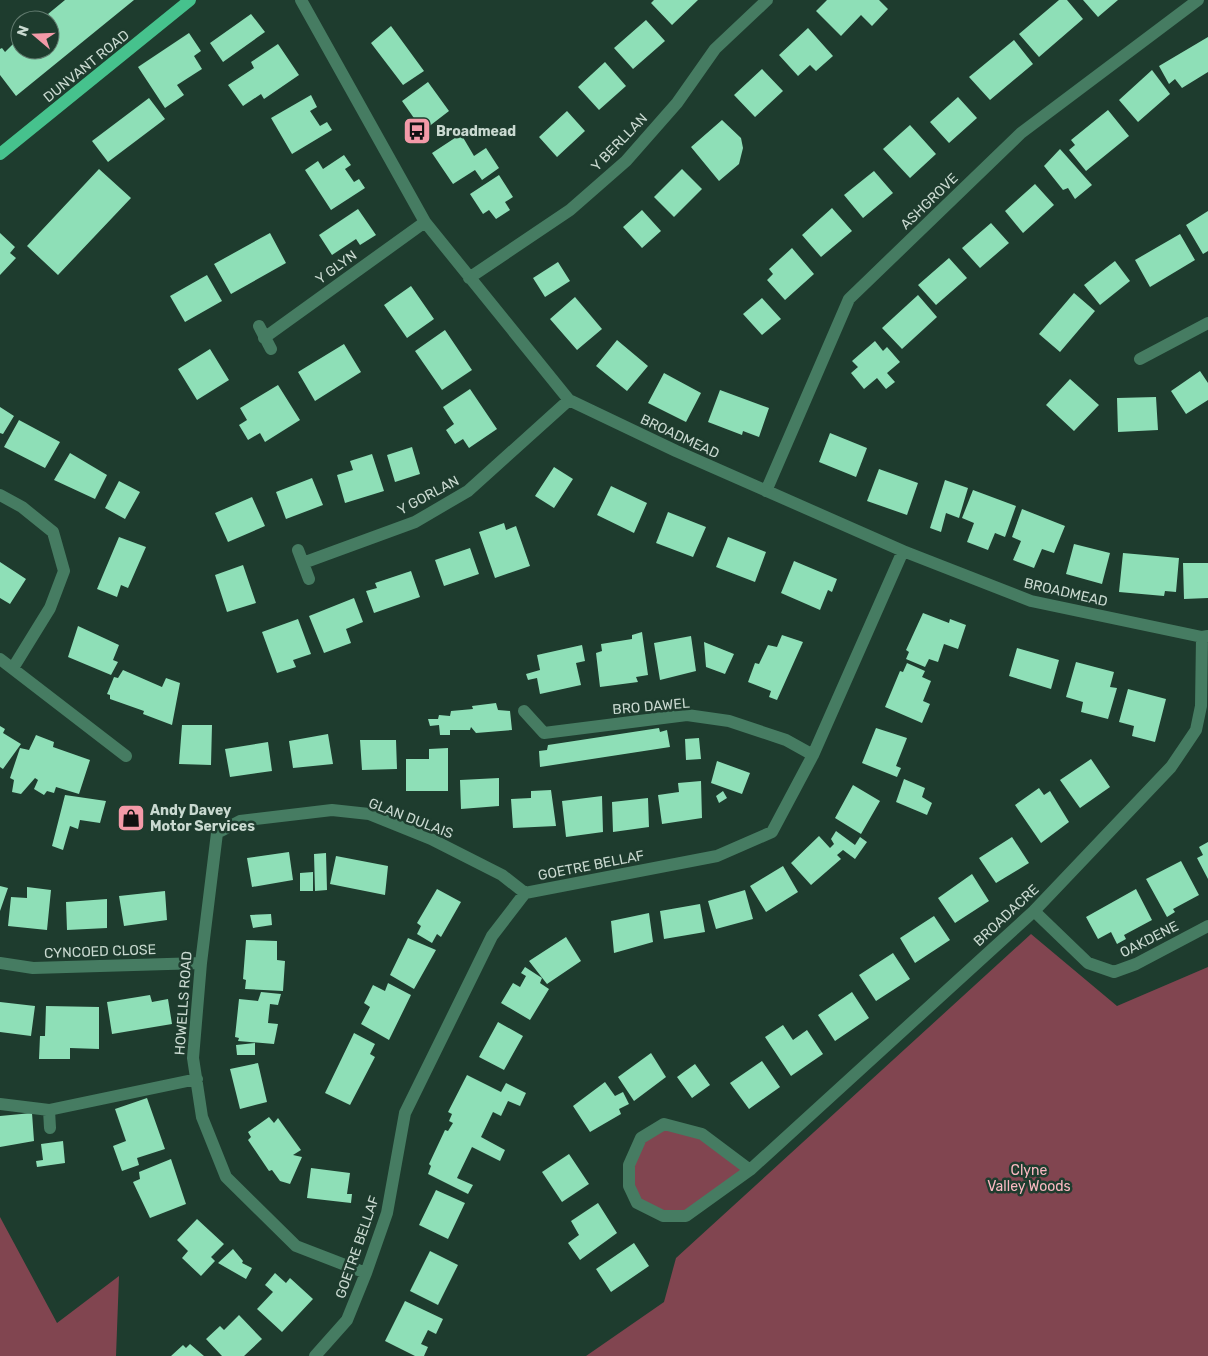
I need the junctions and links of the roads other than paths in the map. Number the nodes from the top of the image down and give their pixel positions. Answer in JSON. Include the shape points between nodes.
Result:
{"nodes":[{"id":1,"x":190,"y":0,"type":"edge"},
{"id":2,"x":301,"y":0,"type":"edge"},
{"id":3,"x":767,"y":0,"type":"edge"},
{"id":4,"x":1198,"y":0,"type":"edge"},
{"id":5,"x":0,"y":154,"type":"edge"},
{"id":6,"x":425,"y":222,"type":"junction"},
{"id":7,"x":469,"y":278,"type":"junction"},
{"id":8,"x":1208,"y":323,"type":"edge"},
{"id":9,"x":265,"y":338,"type":"dead end"},
{"id":10,"x":1140,"y":360,"type":"dead end"},
{"id":11,"x":569,"y":400,"type":"junction"},
{"id":12,"x":766,"y":491,"type":"junction"},
{"id":13,"x":0,"y":495,"type":"edge"},
{"id":14,"x":298,"y":550,"type":"dead end"},
{"id":15,"x":903,"y":552,"type":"junction"},
{"id":16,"x":303,"y":563,"type":"junction"},
{"id":17,"x":309,"y":579,"type":"dead end"},
{"id":18,"x":1205,"y":636,"type":"edge"},
{"id":19,"x":0,"y":659,"type":"edge"},
{"id":20,"x":13,"y":668,"type":"junction"},
{"id":21,"x":524,"y":711,"type":"dead end"},
{"id":22,"x":813,"y":755,"type":"junction"},
{"id":23,"x":126,"y":756,"type":"dead end"},
{"id":24,"x":217,"y":833,"type":"joint"},
{"id":25,"x":525,"y":893,"type":"junction"},
{"id":26,"x":1034,"y":911,"type":"junction"},
{"id":27,"x":1208,"y":926,"type":"edge"},
{"id":28,"x":0,"y":963,"type":"edge"},
{"id":29,"x":201,"y":963,"type":"junction"},
{"id":30,"x":196,"y":1080,"type":"junction"},
{"id":31,"x":0,"y":1104,"type":"edge"},
{"id":32,"x":49,"y":1110,"type":"junction"},
{"id":33,"x":50,"y":1128,"type":"dead end"},
{"id":34,"x":750,"y":1170,"type":"junction"},
{"id":35,"x":366,"y":1273,"type":"junction"},
{"id":36,"x":315,"y":1356,"type":"edge"}],
"edges":[{"from":1,"to":5,"type":"main road","name":"DUNVANT ROAD"},
{"from":2,"to":6,"type":"street","name":"BROADMEAD"},
{"from":3,"to":7,"type":"street","name":"Y BERLLAN","via":[[715,49],[677,103],[626,161],[570,210]]},
{"from":4,"to":12,"type":"street","name":"ASHGROVE","via":[[1021,133],[849,299]]},
{"from":6,"to":7,"type":"street","name":"BROADMEAD"},
{"from":6,"to":9,"type":"street","name":"Y GLYN"},
{"from":7,"to":11,"type":"street","name":"BROADMEAD"},
{"from":8,"to":10,"type":"street"},
{"from":11,"to":12,"type":"street","name":"BROADMEAD"},
{"from":11,"to":16,"type":"street","name":"Y GORLAN","via":[[468,492],[415,522]]},
{"from":12,"to":15,"type":"street","name":"BROADMEAD"},
{"from":13,"to":20,"type":"street","via":[[22,507],[53,532],[64,571],[50,608]]},
{"from":14,"to":16,"type":"street"},
{"from":15,"to":18,"type":"street","name":"BROADMEAD","via":[[1031,601]]},
{"from":15,"to":22,"type":"street","name":"GOETRE BELLAF"},
{"from":16,"to":17,"type":"street"},
{"from":18,"to":26,"type":"street","name":"BROADACRE","via":[[1201,706],[1196,730],[1171,767]]},
{"from":19,"to":20,"type":"street"},
{"from":20,"to":23,"type":"street"},
{"from":21,"to":22,"type":"street","name":"BRO DAWEL","via":[[544,733],[688,715],[729,721],[786,740]]},
{"from":22,"to":25,"type":"street","name":"GOETRE BELLAF","via":[[772,832],[717,856]]},
{"from":24,"to":25,"type":"street","name":"GLAN DULAIS","via":[[240,820],[332,810],[369,814],[431,839],[493,870]]},
{"from":24,"to":29,"type":"street","name":"HOWELLS ROAD"},
{"from":25,"to":35,"type":"street","name":"GOETRE BELLAF","via":[[492,936],[405,1113],[387,1213]]},
{"from":26,"to":27,"type":"street","name":"OAKDENE","via":[[1088,963],[1114,972]]},
{"from":26,"to":34,"type":"street","name":"BROADACRE"},
{"from":28,"to":29,"type":"street","name":"CYNCOED CLOSE","via":[[33,968]]},
{"from":29,"to":30,"type":"street","name":"HOWELLS ROAD","via":[[193,1058]]},
{"from":30,"to":32,"type":"street"},
{"from":30,"to":35,"type":"street","name":"HOWELLS ROAD","via":[[202,1117],[226,1178],[296,1246]]},
{"from":31,"to":32,"type":"street"},
{"from":32,"to":33,"type":"street"},
{"from":34,"to":34,"type":"street","name":"BROADACRE","via":[[686,1216],[663,1216],[637,1203],[629,1186],[629,1165],[641,1138],[664,1124],[702,1134]]},
{"from":35,"to":36,"type":"street","name":"GOETRE BELLAF","via":[[347,1320]]}]}
